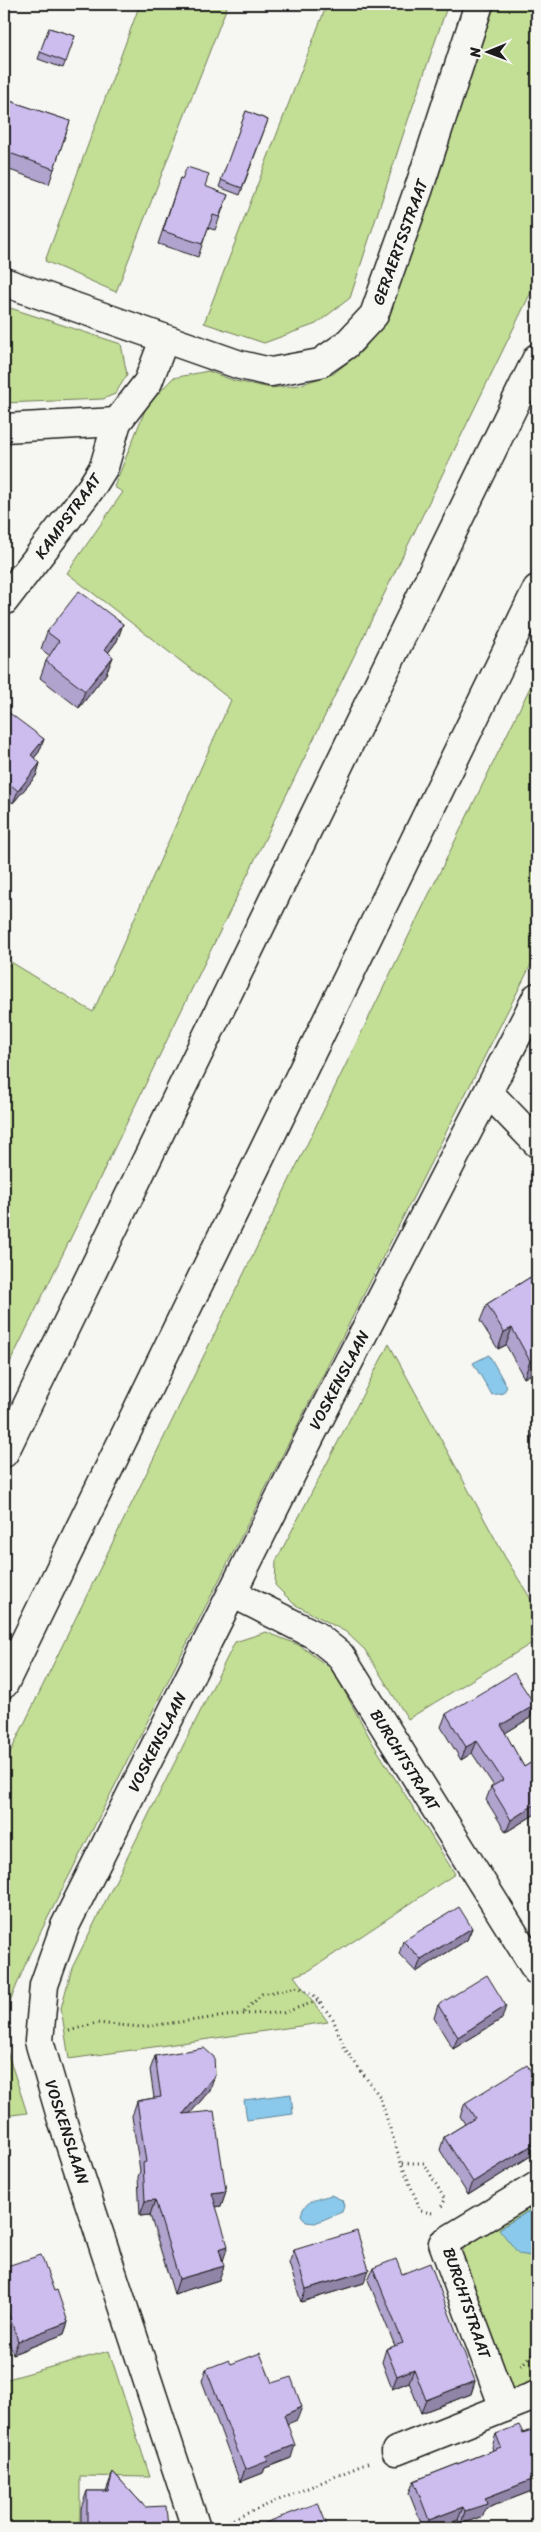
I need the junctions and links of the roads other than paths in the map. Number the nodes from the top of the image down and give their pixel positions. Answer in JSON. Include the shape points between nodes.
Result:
{"nodes":[{"id":1,"x":479,"y":4,"type":"edge"},
{"id":2,"x":4,"y":282,"type":"edge"},
{"id":3,"x":164,"y":340,"type":"junction"},
{"id":4,"x":537,"y":358,"type":"edge"},
{"id":5,"x":117,"y":422,"type":"junction"},
{"id":6,"x":4,"y":428,"type":"edge"},
{"id":7,"x":537,"y":589,"type":"edge"},
{"id":8,"x":4,"y":601,"type":"edge"},
{"id":9,"x":537,"y":997,"type":"edge"},
{"id":10,"x":489,"y":1093,"type":"junction"},
{"id":11,"x":537,"y":1143,"type":"edge"},
{"id":12,"x":4,"y":1453,"type":"edge"},
{"id":13,"x":232,"y":1593,"type":"junction"},
{"id":14,"x":4,"y":1684,"type":"edge"},
{"id":15,"x":537,"y":1971,"type":"edge"},
{"id":16,"x":537,"y":2186,"type":"edge"},
{"id":17,"x":537,"y":2395,"type":"edge"},
{"id":18,"x":504,"y":2408,"type":"junction"},
{"id":19,"x":396,"y":2451,"type":"road end"},
{"id":20,"x":208,"y":2526,"type":"edge"}],
"edges":[{"from":1,"to":3,"type":"main road","name":"GERAERTSSTRAAT","via":[[374,315],[346,345],[320,363],[271,372],[232,363]]},
{"from":2,"to":3,"type":"main road","name":"GERAERTSSTRAAT"},
{"from":3,"to":5,"type":"main road","via":[[148,382]]},
{"from":4,"to":12,"type":"main road"},
{"from":5,"to":6,"type":"main road"},
{"from":5,"to":8,"type":"main road","name":"KAMPSTRAAT","via":[[104,467],[91,488]]},
{"from":7,"to":14,"type":"main road"},
{"from":9,"to":10,"type":"main road","name":"VOSKENSLAAN"},
{"from":10,"to":11,"type":"main road"},
{"from":10,"to":13,"type":"main road","name":"VOSKENSLAAN"},
{"from":13,"to":15,"type":"main road","name":"BURCHTSTRAAT","via":[[315,1635],[340,1655]]},
{"from":13,"to":20,"type":"main road","name":"VOSKENSLAAN","via":[[65,1926],[44,1985],[39,2041],[62,2120]]},
{"from":16,"to":18,"type":"main road","name":"BURCHTSTRAAT","via":[[443,2243]]},
{"from":17,"to":18,"type":"main road"},
{"from":18,"to":19,"type":"main road"}]}
